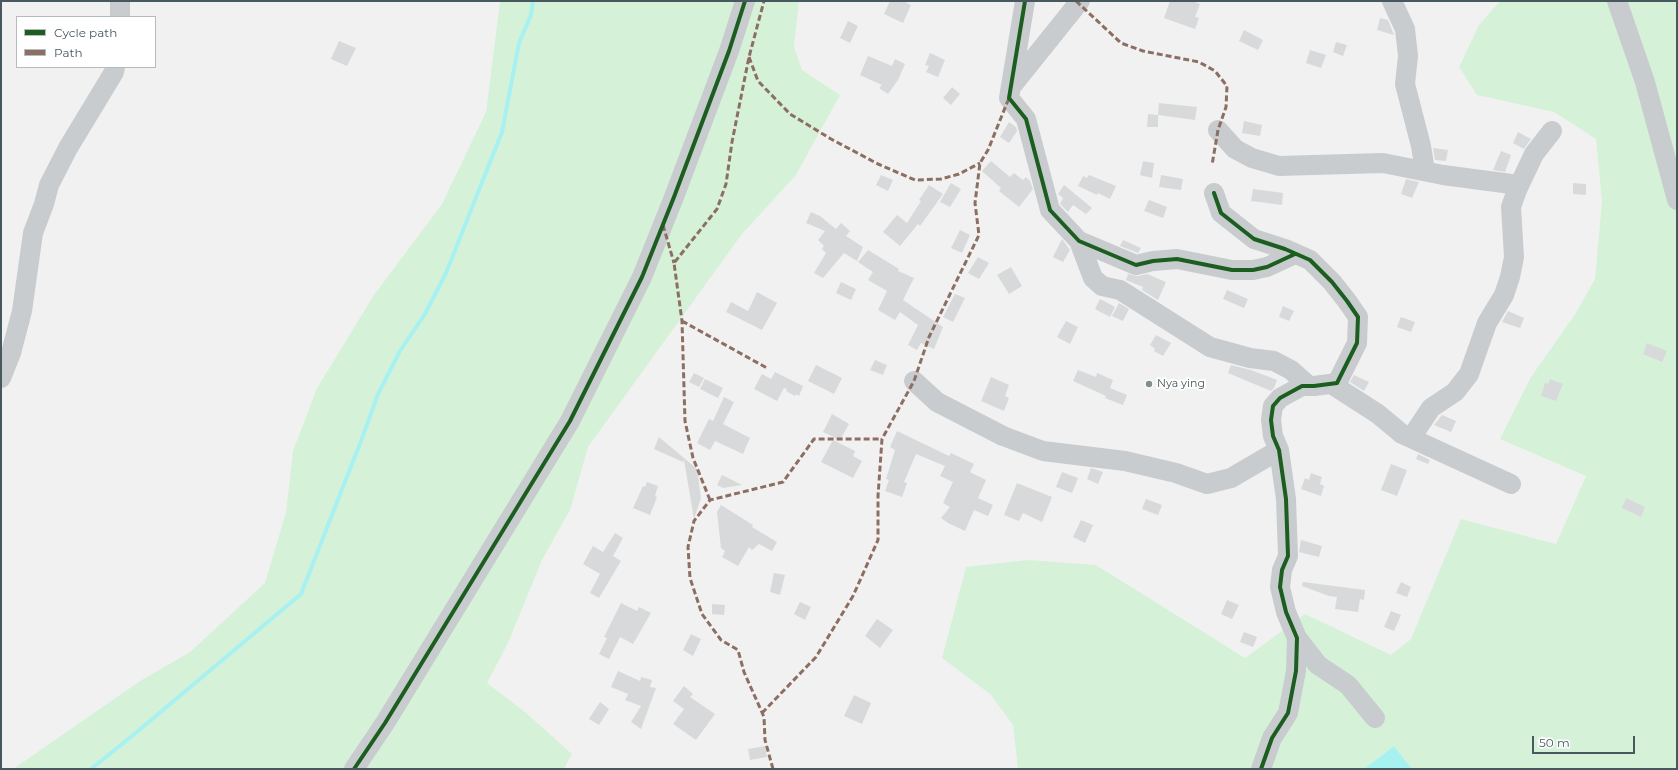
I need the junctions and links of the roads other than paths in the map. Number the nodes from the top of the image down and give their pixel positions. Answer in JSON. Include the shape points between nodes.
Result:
{"nodes":[{"id":1,"x":120,"y":1,"type":"edge"},
{"id":2,"x":745,"y":1,"type":"edge"},
{"id":3,"x":1025,"y":1,"type":"edge"},
{"id":4,"x":1080,"y":1,"type":"edge"},
{"id":5,"x":1392,"y":1,"type":"edge"},
{"id":6,"x":1617,"y":1,"type":"edge"},
{"id":7,"x":120,"y":16,"type":"edge"},
{"id":8,"x":115,"y":68,"type":"edge"},
{"id":9,"x":1011,"y":88,"type":"junction"},
{"id":10,"x":1218,"y":130,"type":"dead end"},
{"id":11,"x":1552,"y":131,"type":"dead end"},
{"id":12,"x":1425,"y":171,"type":"junction"},
{"id":13,"x":1519,"y":185,"type":"junction"},
{"id":14,"x":1214,"y":193,"type":"dead end"},
{"id":15,"x":1677,"y":200,"type":"edge"},
{"id":16,"x":1079,"y":241,"type":"junction"},
{"id":17,"x":1295,"y":254,"type":"junction"},
{"id":18,"x":1,"y":378,"type":"edge"},
{"id":19,"x":914,"y":381,"type":"dead end"},
{"id":20,"x":1333,"y":385,"type":"junction"},
{"id":21,"x":1309,"y":386,"type":"junction"},
{"id":22,"x":1411,"y":438,"type":"junction"},
{"id":23,"x":1279,"y":450,"type":"junction"},
{"id":24,"x":1511,"y":484,"type":"dead end"},
{"id":25,"x":1297,"y":638,"type":"junction"},
{"id":26,"x":1375,"y":718,"type":"dead end"},
{"id":27,"x":354,"y":769,"type":"edge"},
{"id":28,"x":1261,"y":769,"type":"edge"}],
"edges":[{"from":1,"to":7,"type":"street"},
{"from":2,"to":27,"type":"street","via":[[729,51],[642,277],[570,421]]},
{"from":3,"to":9,"type":"street"},
{"from":4,"to":9,"type":"street"},
{"from":5,"to":12,"type":"street","via":[[1405,29],[1408,56],[1405,84]]},
{"from":6,"to":15,"type":"street","via":[[1645,82]]},
{"from":8,"to":18,"type":"street","via":[[49,185],[33,233],[22,311],[11,353]]},
{"from":9,"to":16,"type":"street","via":[[1009,98],[1026,119],[1050,210]]},
{"from":10,"to":12,"type":"street","via":[[1235,149],[1252,158],[1278,166],[1383,164]]},
{"from":11,"to":13,"type":"street","via":[[1534,154]]},
{"from":12,"to":13,"type":"street"},
{"from":13,"to":22,"type":"street","via":[[1511,207],[1514,256],[1504,295],[1487,323],[1469,374],[1456,392],[1431,408]]},
{"from":14,"to":17,"type":"street","via":[[1222,212],[1254,239]]},
{"from":16,"to":17,"type":"street","via":[[1136,265],[1177,259],[1232,270],[1253,270],[1267,267]]},
{"from":16,"to":21,"type":"street","via":[[1093,278],[1102,286],[1120,290],[1210,347],[1250,358],[1274,361],[1291,370]]},
{"from":17,"to":20,"type":"street","via":[[1310,260],[1332,282],[1358,318],[1357,343],[1337,383]]},
{"from":19,"to":23,"type":"street","via":[[937,402],[1003,436],[1043,451],[1125,461],[1176,472],[1207,484],[1231,478]]},
{"from":20,"to":21,"type":"street"},
{"from":20,"to":22,"type":"street"},
{"from":21,"to":23,"type":"street","via":[[1302,386],[1280,398],[1274,406],[1271,420],[1273,436]]},
{"from":22,"to":24,"type":"street"},
{"from":23,"to":25,"type":"street","via":[[1286,499],[1288,556],[1282,570],[1280,588],[1286,612]]},
{"from":25,"to":26,"type":"street","via":[[1318,665],[1348,685]]},
{"from":25,"to":28,"type":"street","via":[[1296,671],[1288,713],[1272,738]]}]}
